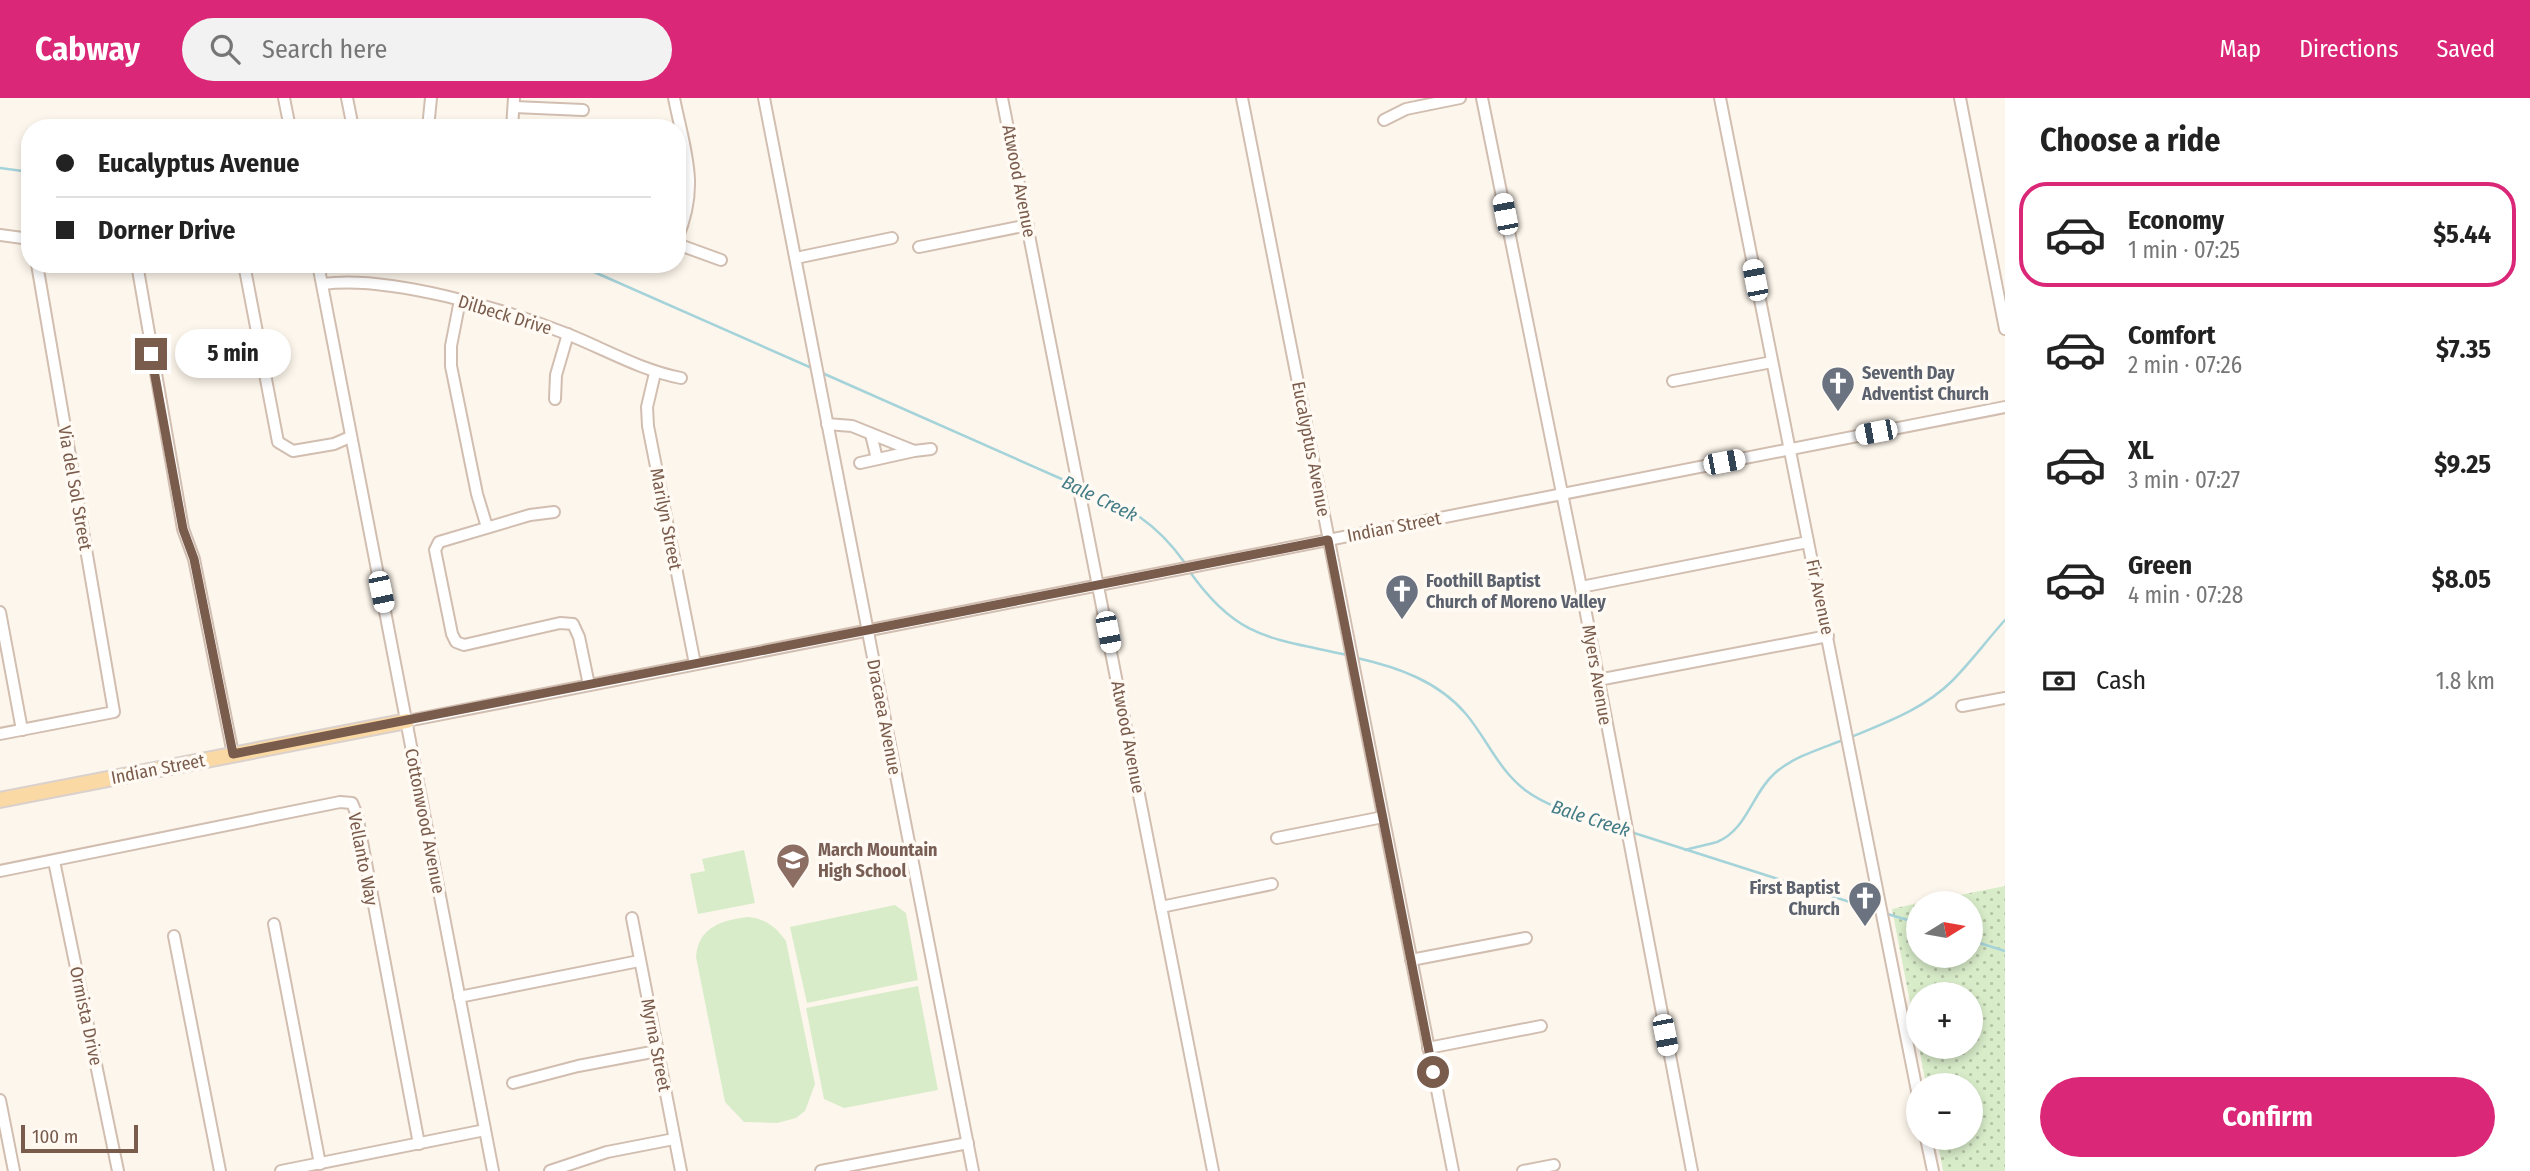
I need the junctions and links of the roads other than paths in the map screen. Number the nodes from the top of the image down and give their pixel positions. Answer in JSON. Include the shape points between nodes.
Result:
{"nodes":[{"id":1,"x":284,"y":98,"type":"edge"},
{"id":2,"x":347,"y":98,"type":"edge"},
{"id":3,"x":431,"y":98,"type":"edge"},
{"id":4,"x":674,"y":98,"type":"edge"},
{"id":5,"x":764,"y":98,"type":"edge"},
{"id":6,"x":1002,"y":98,"type":"edge"},
{"id":7,"x":1242,"y":98,"type":"edge"},
{"id":8,"x":1460,"y":98,"type":"edge"},
{"id":9,"x":1482,"y":98,"type":"edge"},
{"id":10,"x":1720,"y":98,"type":"edge"},
{"id":11,"x":1959,"y":98,"type":"edge"},
{"id":12,"x":514,"y":103,"type":"edge"},
{"id":13,"x":583,"y":110,"type":"dead end"},
{"id":14,"x":288,"y":119,"type":"edge"},
{"id":15,"x":351,"y":119,"type":"edge"},
{"id":16,"x":429,"y":119,"type":"edge"},
{"id":17,"x":678,"y":119,"type":"edge"},
{"id":18,"x":1384,"y":120,"type":"dead end"},
{"id":19,"x":686,"y":159,"type":"edge"},
{"id":20,"x":686,"y":218,"type":"edge"},
{"id":21,"x":1028,"y":225,"type":"junction"},
{"id":22,"x":0,"y":235,"type":"edge"},
{"id":23,"x":21,"y":238,"type":"edge"},
{"id":24,"x":892,"y":239,"type":"dead end"},
{"id":25,"x":686,"y":245,"type":"edge"},
{"id":26,"x":919,"y":247,"type":"dead end"},
{"id":27,"x":796,"y":258,"type":"junction"},
{"id":28,"x":721,"y":260,"type":"dead end"},
{"id":29,"x":39,"y":273,"type":"edge"},
{"id":30,"x":139,"y":273,"type":"edge"},
{"id":31,"x":246,"y":273,"type":"edge"},
{"id":32,"x":320,"y":273,"type":"edge"},
{"id":33,"x":323,"y":284,"type":"junction"},
{"id":34,"x":460,"y":300,"type":"junction"},
{"id":35,"x":2005,"y":329,"type":"edge"},
{"id":36,"x":568,"y":334,"type":"junction"},
{"id":37,"x":1772,"y":362,"type":"junction"},
{"id":38,"x":655,"y":373,"type":"junction"},
{"id":39,"x":681,"y":378,"type":"dead end"},
{"id":40,"x":1673,"y":381,"type":"dead end"},
{"id":41,"x":555,"y":399,"type":"dead end"},
{"id":42,"x":2005,"y":407,"type":"edge"},
{"id":43,"x":827,"y":424,"type":"junction"},
{"id":44,"x":871,"y":434,"type":"junction"},
{"id":45,"x":350,"y":437,"type":"junction"},
{"id":46,"x":931,"y":449,"type":"dead end"},
{"id":47,"x":1790,"y":449,"type":"junction"},
{"id":48,"x":914,"y":451,"type":"junction"},
{"id":49,"x":877,"y":459,"type":"junction"},
{"id":50,"x":860,"y":463,"type":"dead end"},
{"id":51,"x":1560,"y":494,"type":"junction"},
{"id":52,"x":554,"y":512,"type":"dead end"},
{"id":53,"x":487,"y":527,"type":"junction"},
{"id":54,"x":1328,"y":540,"type":"junction"},
{"id":55,"x":1808,"y":542,"type":"junction"},
{"id":56,"x":1098,"y":585,"type":"junction"},
{"id":57,"x":1581,"y":587,"type":"junction"},
{"id":58,"x":0,"y":612,"type":"edge"},
{"id":59,"x":867,"y":631,"type":"junction"},
{"id":60,"x":1828,"y":636,"type":"junction"},
{"id":61,"x":695,"y":664,"type":"junction"},
{"id":62,"x":1598,"y":680,"type":"junction"},
{"id":63,"x":589,"y":685,"type":"junction"},
{"id":64,"x":2005,"y":698,"type":"edge"},
{"id":65,"x":1962,"y":706,"type":"dead end"},
{"id":66,"x":407,"y":721,"type":"junction"},
{"id":67,"x":22,"y":730,"type":"junction"},
{"id":68,"x":0,"y":734,"type":"edge"},
{"id":69,"x":233,"y":754,"type":"junction"},
{"id":70,"x":0,"y":800,"type":"edge"},
{"id":71,"x":1383,"y":817,"type":"junction"},
{"id":72,"x":1277,"y":838,"type":"dead end"},
{"id":73,"x":54,"y":861,"type":"junction"},
{"id":74,"x":0,"y":871,"type":"edge"},
{"id":75,"x":1272,"y":884,"type":"dead end"},
{"id":76,"x":1161,"y":907,"type":"junction"},
{"id":77,"x":632,"y":918,"type":"dead end"},
{"id":78,"x":274,"y":924,"type":"dead end"},
{"id":79,"x":174,"y":936,"type":"dead end"},
{"id":80,"x":1525,"y":938,"type":"dead end"},
{"id":81,"x":1411,"y":960,"type":"junction"},
{"id":82,"x":639,"y":961,"type":"junction"},
{"id":83,"x":459,"y":998,"type":"junction"},
{"id":84,"x":1541,"y":1026,"type":"dead end"},
{"id":85,"x":1429,"y":1048,"type":"junction"},
{"id":86,"x":657,"y":1051,"type":"junction"},
{"id":87,"x":1914,"y":1073,"type":"edge"},
{"id":88,"x":513,"y":1083,"type":"dead end"},
{"id":89,"x":0,"y":1100,"type":"edge"},
{"id":90,"x":485,"y":1130,"type":"junction"},
{"id":91,"x":674,"y":1139,"type":"junction"},
{"id":92,"x":968,"y":1143,"type":"junction"},
{"id":93,"x":419,"y":1144,"type":"junction"},
{"id":94,"x":1929,"y":1150,"type":"edge"},
{"id":95,"x":320,"y":1164,"type":"junction"},
{"id":96,"x":1554,"y":1165,"type":"dead end"},
{"id":97,"x":872,"y":1166,"type":"edge"},
{"id":98,"x":14,"y":1171,"type":"edge"},
{"id":99,"x":118,"y":1171,"type":"edge"},
{"id":100,"x":220,"y":1171,"type":"edge"},
{"id":101,"x":281,"y":1171,"type":"edge"},
{"id":102,"x":493,"y":1171,"type":"edge"},
{"id":103,"x":550,"y":1171,"type":"edge"},
{"id":104,"x":681,"y":1171,"type":"edge"},
{"id":105,"x":821,"y":1171,"type":"edge"},
{"id":106,"x":973,"y":1171,"type":"edge"},
{"id":107,"x":1213,"y":1171,"type":"edge"},
{"id":108,"x":1453,"y":1171,"type":"edge"},
{"id":109,"x":1523,"y":1171,"type":"edge"},
{"id":110,"x":1692,"y":1171,"type":"edge"},
{"id":111,"x":1933,"y":1171,"type":"edge"}],
"edges":[{"from":1,"to":14,"type":"street"},
{"from":2,"to":15,"type":"street"},
{"from":3,"to":16,"type":"street"},
{"from":4,"to":17,"type":"street"},
{"from":5,"to":27,"type":"street","name":"Dracaea Avenue"},
{"from":6,"to":21,"type":"street","name":"Atwood Avenue"},
{"from":7,"to":54,"type":"street","name":"Eucalyptus Avenue"},
{"from":8,"to":18,"type":"street","via":[[1406,109]]},
{"from":9,"to":51,"type":"street","name":"Myers Avenue"},
{"from":10,"to":37,"type":"street","name":"Fir Avenue"},
{"from":11,"to":35,"type":"street"},
{"from":12,"to":13,"type":"street"},
{"from":19,"to":20,"type":"street","via":[[691,184]]},
{"from":21,"to":26,"type":"street"},
{"from":21,"to":56,"type":"street","name":"Atwood Avenue"},
{"from":22,"to":23,"type":"street"},
{"from":24,"to":27,"type":"street"},
{"from":25,"to":28,"type":"street"},
{"from":27,"to":43,"type":"street","name":"Dracaea Avenue"},
{"from":29,"to":67,"type":"street","name":"Via del Sol Street","via":[[114,712]]},
{"from":30,"to":69,"type":"street","via":[[183,529],[194,559]]},
{"from":31,"to":45,"type":"street","via":[[278,442],[293,451]]},
{"from":32,"to":33,"type":"street","name":"Cottonwood Avenue"},
{"from":33,"to":34,"type":"street","name":"Dilbeck Drive","via":[[349,281]]},
{"from":33,"to":45,"type":"street","name":"Cottonwood Avenue"},
{"from":34,"to":36,"type":"street","name":"Dilbeck Drive"},
{"from":34,"to":53,"type":"street","via":[[452,366]]},
{"from":36,"to":38,"type":"street","name":"Dilbeck Drive"},
{"from":36,"to":41,"type":"street","via":[[556,375]]},
{"from":37,"to":40,"type":"street"},
{"from":37,"to":47,"type":"street","name":"Fir Avenue"},
{"from":38,"to":39,"type":"street","name":"Dilbeck Drive"},
{"from":38,"to":61,"type":"street","name":"Marilyn Street","via":[[648,426]]},
{"from":42,"to":47,"type":"street","name":"Indian Street"},
{"from":43,"to":44,"type":"street","via":[[852,426]]},
{"from":43,"to":59,"type":"street","name":"Dracaea Avenue"},
{"from":44,"to":48,"type":"street"},
{"from":44,"to":49,"type":"street"},
{"from":45,"to":66,"type":"street","name":"Cottonwood Avenue"},
{"from":46,"to":48,"type":"street"},
{"from":47,"to":51,"type":"street","name":"Indian Street"},
{"from":47,"to":55,"type":"street","name":"Fir Avenue"},
{"from":48,"to":49,"type":"street"},
{"from":49,"to":50,"type":"street"},
{"from":51,"to":54,"type":"street","name":"Indian Street"},
{"from":51,"to":57,"type":"street","name":"Myers Avenue"},
{"from":52,"to":53,"type":"street"},
{"from":53,"to":63,"type":"street","via":[[445,538],[435,550],[456,642],[472,644],[567,623],[577,630]]},
{"from":54,"to":56,"type":"street","name":"Indian Street"},
{"from":54,"to":71,"type":"street","name":"Eucalyptus Avenue"},
{"from":55,"to":57,"type":"street"},
{"from":55,"to":60,"type":"street","name":"Fir Avenue"},
{"from":56,"to":59,"type":"street","name":"Indian Street"},
{"from":56,"to":76,"type":"street","name":"Atwood Avenue"},
{"from":57,"to":62,"type":"street","name":"Myers Avenue"},
{"from":58,"to":67,"type":"street"},
{"from":59,"to":61,"type":"street","name":"Indian Street"},
{"from":59,"to":92,"type":"street","name":"Dracaea Avenue"},
{"from":60,"to":62,"type":"street"},
{"from":60,"to":87,"type":"street","name":"Fir Avenue"},
{"from":61,"to":63,"type":"street","name":"Indian Street"},
{"from":62,"to":110,"type":"street","name":"Myers Avenue"},
{"from":63,"to":66,"type":"street","name":"Indian Street"},
{"from":64,"to":65,"type":"street"},
{"from":66,"to":69,"type":"main road","name":"Indian Street"},
{"from":66,"to":83,"type":"street","name":"Cottonwood Avenue"},
{"from":67,"to":68,"type":"street"},
{"from":69,"to":70,"type":"main road","name":"Indian Street"},
{"from":71,"to":72,"type":"street"},
{"from":71,"to":81,"type":"street","name":"Eucalyptus Avenue"},
{"from":73,"to":74,"type":"street","name":"Vellanto Way"},
{"from":73,"to":93,"type":"street","name":"Vellanto Way","via":[[352,803]]},
{"from":73,"to":99,"type":"street","name":"Ormista Drive"},
{"from":75,"to":76,"type":"street"},
{"from":76,"to":107,"type":"street","name":"Atwood Avenue"},
{"from":77,"to":82,"type":"street","name":"Myrna Street"},
{"from":78,"to":95,"type":"street"},
{"from":79,"to":100,"type":"street"},
{"from":80,"to":81,"type":"street"},
{"from":81,"to":85,"type":"street","name":"Eucalyptus Avenue"},
{"from":82,"to":83,"type":"street"},
{"from":82,"to":86,"type":"street","name":"Myrna Street"},
{"from":83,"to":90,"type":"street","name":"Cottonwood Avenue"},
{"from":84,"to":85,"type":"street"},
{"from":85,"to":108,"type":"street","name":"Eucalyptus Avenue"},
{"from":86,"to":88,"type":"street"},
{"from":86,"to":91,"type":"street","name":"Myrna Street"},
{"from":89,"to":98,"type":"street"},
{"from":90,"to":93,"type":"street"},
{"from":90,"to":102,"type":"street","name":"Cottonwood Avenue"},
{"from":91,"to":103,"type":"street","via":[[607,1152]]},
{"from":91,"to":104,"type":"street","name":"Myrna Street"},
{"from":92,"to":97,"type":"street"},
{"from":92,"to":106,"type":"street","name":"Dracaea Avenue"},
{"from":93,"to":95,"type":"street"},
{"from":94,"to":111,"type":"street"},
{"from":95,"to":101,"type":"street"},
{"from":96,"to":109,"type":"street"},
{"from":97,"to":105,"type":"street"}]}
